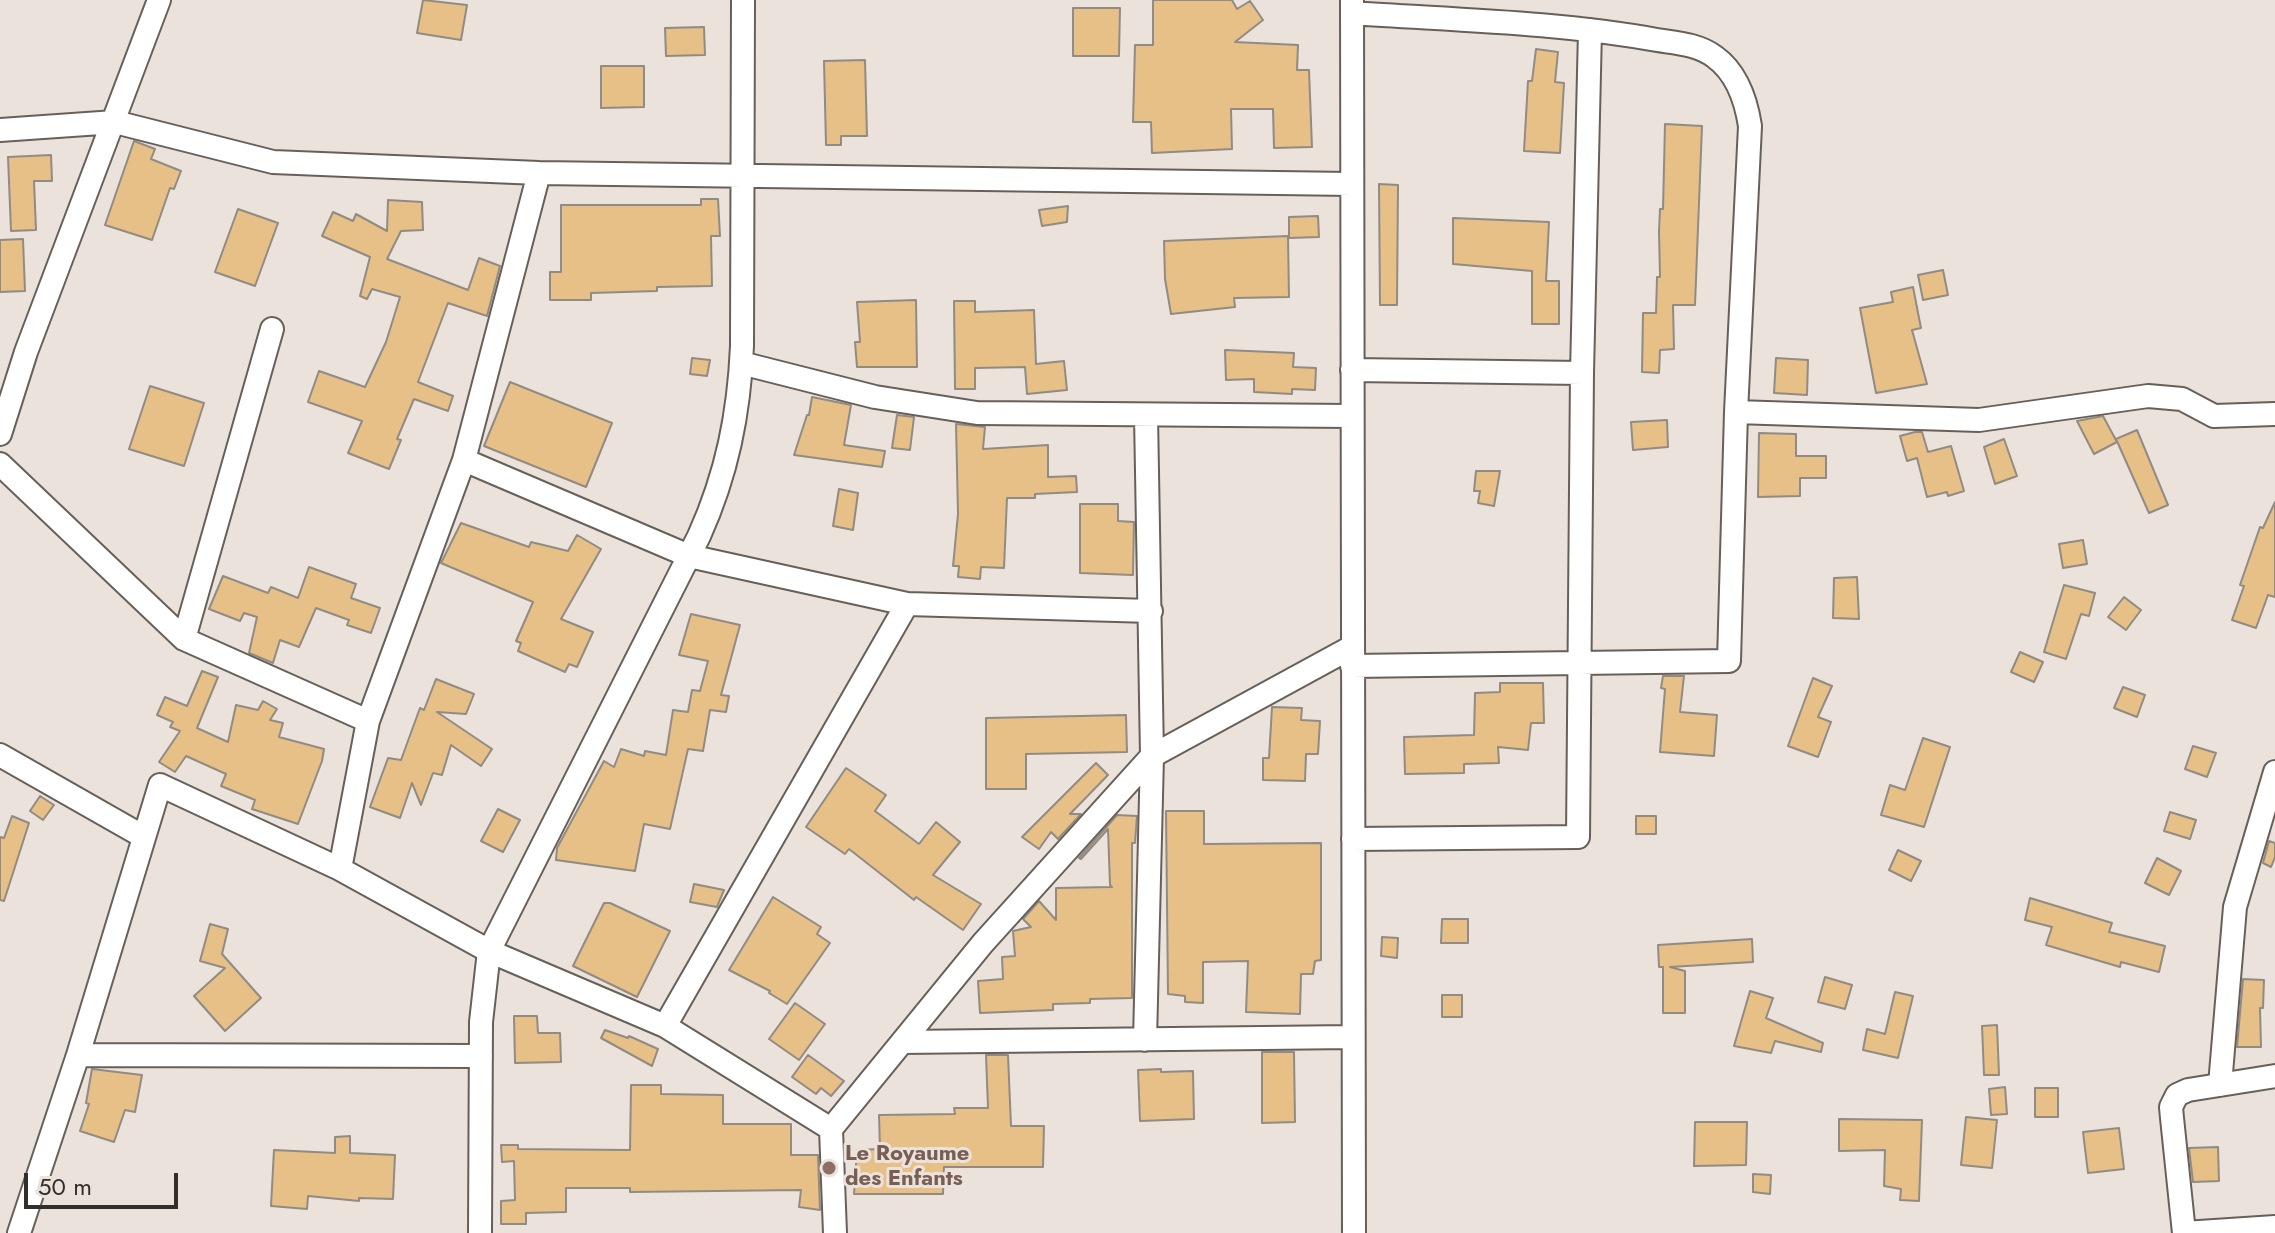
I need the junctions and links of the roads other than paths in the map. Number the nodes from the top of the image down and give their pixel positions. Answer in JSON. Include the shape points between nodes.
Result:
{"nodes":[{"id":1,"x":159,"y":0,"type":"edge"},
{"id":2,"x":743,"y":0,"type":"edge"},
{"id":3,"x":1352,"y":6,"type":"edge"},
{"id":4,"x":1590,"y":30,"type":"junction"},
{"id":5,"x":115,"y":122,"type":"junction"},
{"id":6,"x":0,"y":130,"type":"edge"},
{"id":7,"x":539,"y":173,"type":"junction"},
{"id":8,"x":743,"y":177,"type":"junction"},
{"id":9,"x":1351,"y":184,"type":"junction"},
{"id":10,"x":272,"y":329,"type":"dead end"},
{"id":11,"x":741,"y":363,"type":"junction"},
{"id":12,"x":1352,"y":370,"type":"junction"},
{"id":13,"x":1582,"y":373,"type":"junction"},
{"id":14,"x":1736,"y":412,"type":"junction"},
{"id":15,"x":2275,"y":414,"type":"edge"},
{"id":16,"x":1146,"y":415,"type":"junction"},
{"id":17,"x":1352,"y":416,"type":"junction"},
{"id":18,"x":0,"y":434,"type":"edge"},
{"id":19,"x":464,"y":460,"type":"junction"},
{"id":20,"x":0,"y":464,"type":"edge"},
{"id":21,"x":689,"y":556,"type":"junction"},
{"id":22,"x":907,"y":604,"type":"junction"},
{"id":23,"x":1151,"y":611,"type":"junction"},
{"id":24,"x":184,"y":639,"type":"junction"},
{"id":25,"x":1352,"y":656,"type":"junction"},
{"id":26,"x":1580,"y":663,"type":"junction"},
{"id":27,"x":368,"y":721,"type":"junction"},
{"id":28,"x":0,"y":755,"type":"edge"},
{"id":29,"x":1152,"y":756,"type":"junction"},
{"id":30,"x":2275,"y":772,"type":"edge"},
{"id":31,"x":144,"y":837,"type":"junction"},
{"id":32,"x":1353,"y":839,"type":"junction"},
{"id":33,"x":340,"y":869,"type":"junction"},
{"id":34,"x":489,"y":951,"type":"junction"},
{"id":35,"x":665,"y":1026,"type":"junction"},
{"id":36,"x":1353,"y":1037,"type":"junction"},
{"id":37,"x":1145,"y":1040,"type":"junction"},
{"id":38,"x":902,"y":1042,"type":"junction"},
{"id":39,"x":78,"y":1055,"type":"junction"},
{"id":40,"x":481,"y":1056,"type":"junction"},
{"id":41,"x":2275,"y":1076,"type":"edge"},
{"id":42,"x":2220,"y":1085,"type":"junction"},
{"id":43,"x":831,"y":1129,"type":"junction"},
{"id":44,"x":2275,"y":1227,"type":"edge"},
{"id":45,"x":19,"y":1233,"type":"edge"},
{"id":46,"x":480,"y":1233,"type":"edge"},
{"id":47,"x":835,"y":1233,"type":"edge"},
{"id":48,"x":1354,"y":1233,"type":"edge"},
{"id":49,"x":2184,"y":1233,"type":"edge"}],
"edges":[{"from":1,"to":5,"type":"street"},
{"from":2,"to":8,"type":"street"},
{"from":3,"to":4,"type":"street"},
{"from":3,"to":9,"type":"street"},
{"from":4,"to":13,"type":"street"},
{"from":4,"to":14,"type":"street","via":[[1697,47],[1716,57],[1733,76],[1746,102],[1750,126]]},
{"from":5,"to":6,"type":"street"},
{"from":5,"to":7,"type":"street","via":[[273,162]]},
{"from":5,"to":18,"type":"street"},
{"from":7,"to":8,"type":"street"},
{"from":7,"to":19,"type":"street"},
{"from":8,"to":9,"type":"street"},
{"from":8,"to":11,"type":"street"},
{"from":9,"to":12,"type":"street"},
{"from":10,"to":24,"type":"street"},
{"from":11,"to":16,"type":"street","via":[[949,410]]},
{"from":11,"to":21,"type":"street","via":[[721,484]]},
{"from":12,"to":13,"type":"street"},
{"from":12,"to":17,"type":"street"},
{"from":13,"to":26,"type":"street"},
{"from":14,"to":15,"type":"street","via":[[1979,420],[2148,396],[2182,399],[2214,416]]},
{"from":14,"to":26,"type":"street","via":[[1729,661]]},
{"from":16,"to":17,"type":"street"},
{"from":16,"to":23,"type":"street"},
{"from":17,"to":25,"type":"street"},
{"from":19,"to":21,"type":"street"},
{"from":19,"to":27,"type":"street"},
{"from":20,"to":24,"type":"street"},
{"from":21,"to":22,"type":"street"},
{"from":21,"to":34,"type":"street"},
{"from":22,"to":23,"type":"street"},
{"from":22,"to":35,"type":"street"},
{"from":23,"to":29,"type":"street"},
{"from":24,"to":27,"type":"street"},
{"from":25,"to":26,"type":"street"},
{"from":25,"to":29,"type":"street"},
{"from":25,"to":32,"type":"street"},
{"from":26,"to":32,"type":"street","via":[[1578,837]]},
{"from":27,"to":33,"type":"street"},
{"from":28,"to":31,"type":"street"},
{"from":29,"to":37,"type":"street"},
{"from":29,"to":38,"type":"street","via":[[983,943]]},
{"from":30,"to":42,"type":"street","via":[[2235,907]]},
{"from":31,"to":33,"type":"street","via":[[160,785]]},
{"from":31,"to":39,"type":"street"},
{"from":32,"to":36,"type":"street"},
{"from":33,"to":34,"type":"street"},
{"from":34,"to":35,"type":"street"},
{"from":34,"to":40,"type":"street"},
{"from":35,"to":43,"type":"street"},
{"from":36,"to":37,"type":"street"},
{"from":36,"to":48,"type":"street"},
{"from":37,"to":38,"type":"street"},
{"from":38,"to":43,"type":"street"},
{"from":39,"to":40,"type":"street"},
{"from":39,"to":45,"type":"street"},
{"from":40,"to":46,"type":"street"},
{"from":41,"to":42,"type":"street"},
{"from":42,"to":49,"type":"street","via":[[2188,1090],[2177,1095],[2171,1107]]},
{"from":43,"to":47,"type":"street"},
{"from":44,"to":49,"type":"street"}]}
